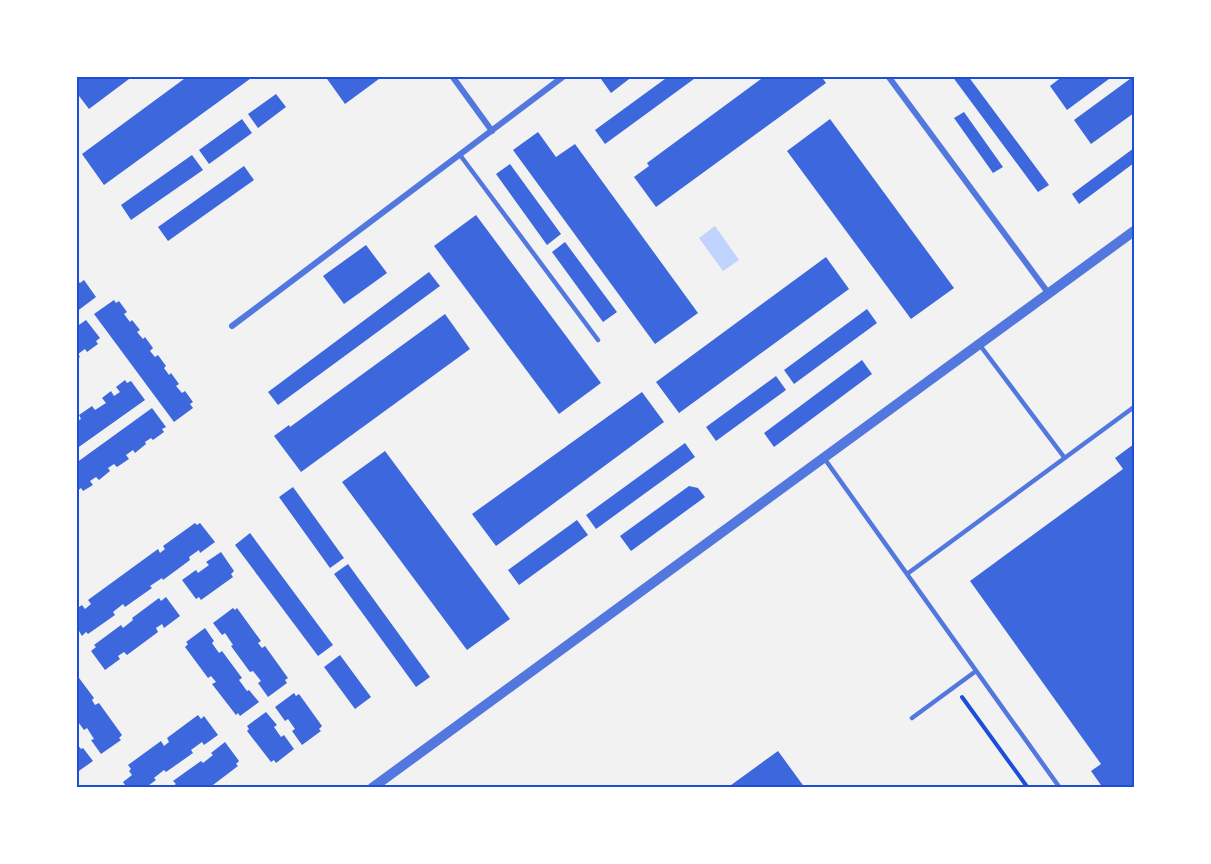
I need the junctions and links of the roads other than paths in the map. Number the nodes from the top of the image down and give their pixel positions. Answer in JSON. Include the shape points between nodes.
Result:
{"nodes":[{"id":1,"x":452,"y":76,"type":"edge"},
{"id":2,"x":564,"y":76,"type":"edge"},
{"id":3,"x":888,"y":76,"type":"edge"},
{"id":4,"x":492,"y":131,"type":"junction"},
{"id":5,"x":460,"y":155,"type":"junction"},
{"id":6,"x":1134,"y":231,"type":"edge"},
{"id":7,"x":1049,"y":294,"type":"junction"},
{"id":8,"x":231,"y":326,"type":"dead end"},
{"id":9,"x":598,"y":340,"type":"dead end"},
{"id":10,"x":979,"y":344,"type":"junction"},
{"id":11,"x":1134,"y":407,"type":"edge"},
{"id":12,"x":1064,"y":457,"type":"junction"},
{"id":13,"x":823,"y":458,"type":"junction"},
{"id":14,"x":907,"y":574,"type":"junction"},
{"id":15,"x":976,"y":671,"type":"junction"},
{"id":16,"x":912,"y":718,"type":"dead end"},
{"id":17,"x":372,"y":788,"type":"edge"},
{"id":18,"x":1060,"y":788,"type":"edge"}],
"edges":[{"from":1,"to":4,"type":"street"},
{"from":2,"to":4,"type":"street"},
{"from":3,"to":7,"type":"street"},
{"from":4,"to":5,"type":"street"},
{"from":5,"to":8,"type":"street"},
{"from":5,"to":9,"type":"lane"},
{"from":6,"to":7,"type":"street"},
{"from":7,"to":10,"type":"street"},
{"from":10,"to":12,"type":"lane"},
{"from":10,"to":13,"type":"street"},
{"from":11,"to":12,"type":"lane"},
{"from":12,"to":14,"type":"lane"},
{"from":13,"to":14,"type":"lane"},
{"from":13,"to":17,"type":"street"},
{"from":14,"to":15,"type":"lane"},
{"from":15,"to":16,"type":"lane"},
{"from":15,"to":18,"type":"lane"}]}
